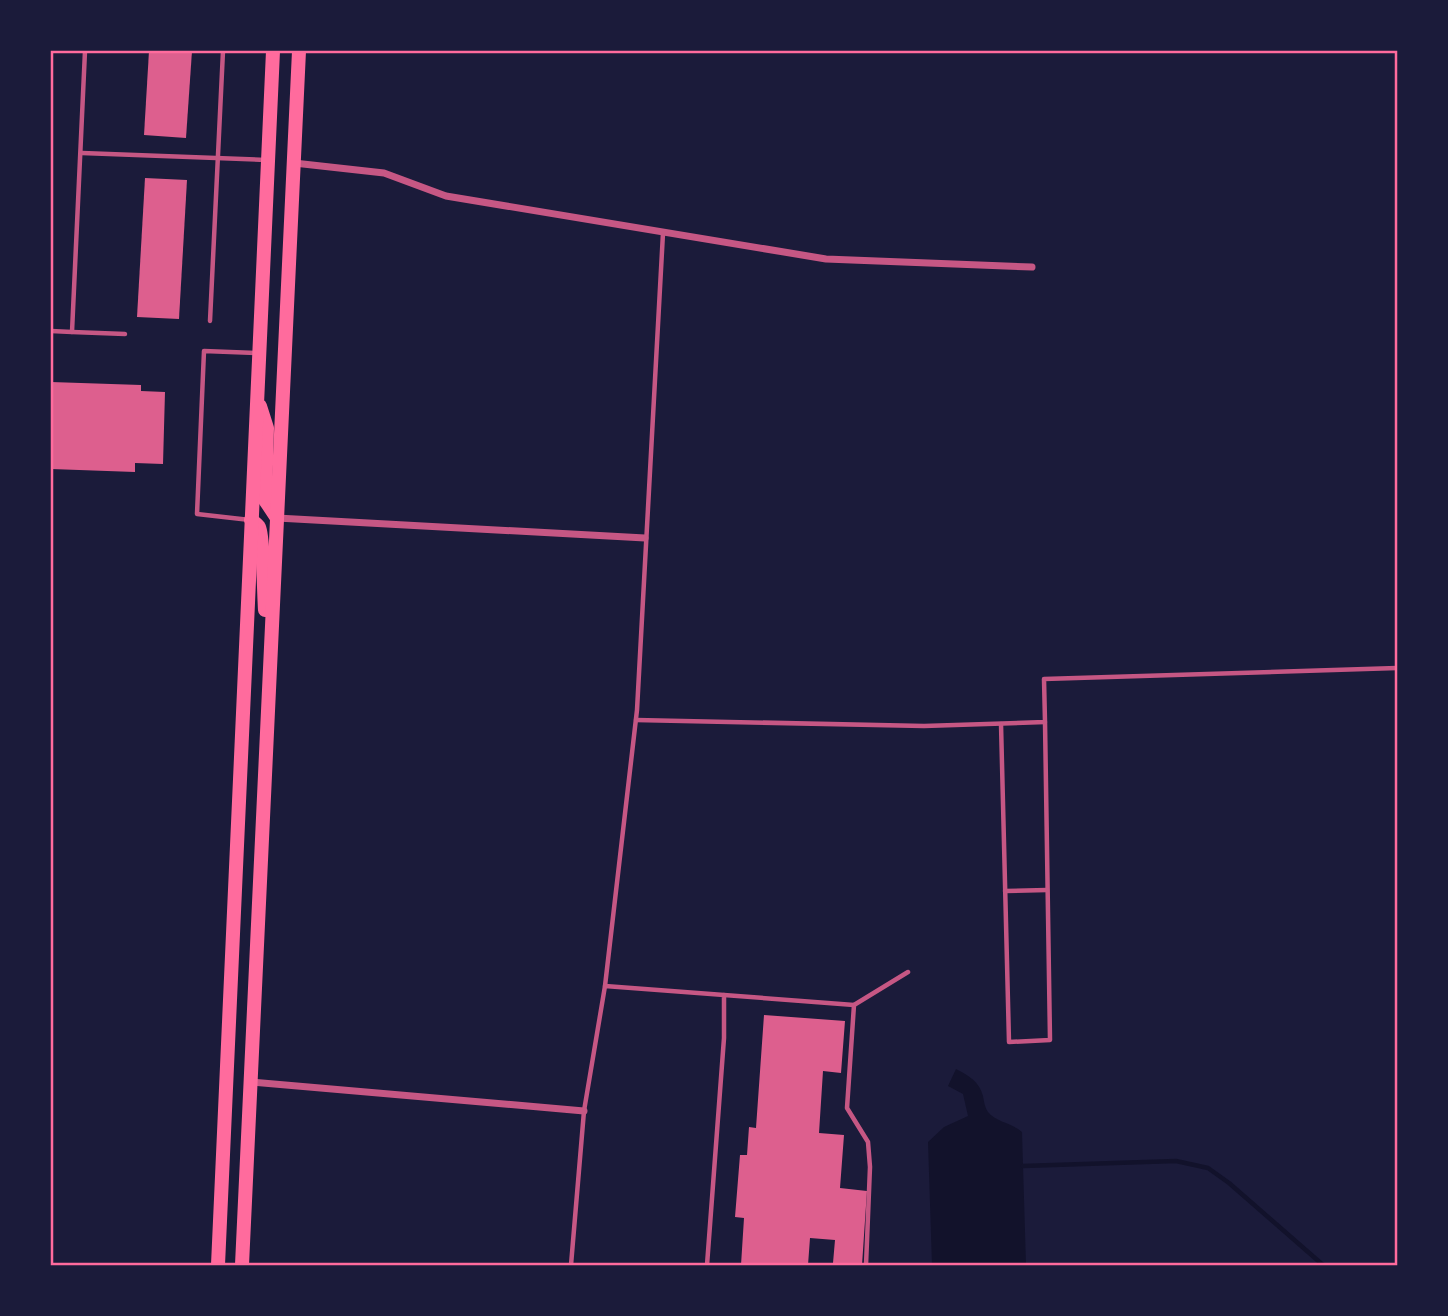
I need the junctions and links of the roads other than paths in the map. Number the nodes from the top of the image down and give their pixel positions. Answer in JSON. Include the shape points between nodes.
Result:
{"nodes":[{"id":1,"x":85,"y":51,"type":"edge"},
{"id":2,"x":223,"y":51,"type":"edge"},
{"id":3,"x":273,"y":51,"type":"edge"},
{"id":4,"x":298,"y":54,"type":"edge"},
{"id":5,"x":82,"y":153,"type":"junction"},
{"id":6,"x":218,"y":159,"type":"junction"},
{"id":7,"x":268,"y":160,"type":"junction"},
{"id":8,"x":293,"y":163,"type":"junction"},
{"id":9,"x":663,"y":233,"type":"junction"},
{"id":10,"x":1032,"y":267,"type":"dead end"},
{"id":11,"x":211,"y":321,"type":"dead end"},
{"id":12,"x":51,"y":331,"type":"edge"},
{"id":13,"x":72,"y":332,"type":"junction"},
{"id":14,"x":125,"y":334,"type":"dead end"},
{"id":15,"x":259,"y":353,"type":"junction"},
{"id":16,"x":257,"y":395,"type":"junction"},
{"id":17,"x":277,"y":518,"type":"junction"},
{"id":18,"x":251,"y":520,"type":"junction"},
{"id":19,"x":645,"y":538,"type":"junction"},
{"id":20,"x":270,"y":660,"type":"junction"},
{"id":21,"x":1397,"y":668,"type":"edge"},
{"id":22,"x":636,"y":720,"type":"junction"},
{"id":23,"x":1045,"y":722,"type":"junction"},
{"id":24,"x":1001,"y":724,"type":"junction"},
{"id":25,"x":1047,"y":890,"type":"junction"},
{"id":26,"x":1005,"y":891,"type":"junction"},
{"id":27,"x":908,"y":972,"type":"dead end"},
{"id":28,"x":605,"y":986,"type":"junction"},
{"id":29,"x":724,"y":995,"type":"junction"},
{"id":30,"x":854,"y":1005,"type":"junction"},
{"id":31,"x":252,"y":1082,"type":"junction"},
{"id":32,"x":584,"y":1111,"type":"junction"},
{"id":33,"x":218,"y":1265,"type":"edge"},
{"id":34,"x":242,"y":1265,"type":"edge"},
{"id":35,"x":571,"y":1265,"type":"edge"},
{"id":36,"x":707,"y":1265,"type":"edge"},
{"id":37,"x":866,"y":1265,"type":"edge"}],
"edges":[{"from":1,"to":5,"type":"lane"},
{"from":2,"to":6,"type":"lane"},
{"from":3,"to":7,"type":"highway"},
{"from":4,"to":8,"type":"highway"},
{"from":5,"to":6,"type":"lane"},
{"from":5,"to":13,"type":"lane"},
{"from":6,"to":7,"type":"lane"},
{"from":6,"to":11,"type":"lane"},
{"from":7,"to":15,"type":"highway"},
{"from":8,"to":9,"type":"street","via":[[384,173],[446,196]]},
{"from":8,"to":17,"type":"highway"},
{"from":9,"to":10,"type":"street","via":[[826,259]]},
{"from":9,"to":19,"type":"lane"},
{"from":12,"to":13,"type":"lane"},
{"from":13,"to":14,"type":"lane"},
{"from":15,"to":16,"type":"highway"},
{"from":15,"to":18,"type":"lane","via":[[204,351],[197,514]]},
{"from":16,"to":17,"type":"highway","via":[[267,428],[265,500]]},
{"from":16,"to":18,"type":"highway"},
{"from":17,"to":19,"type":"street"},
{"from":17,"to":20,"type":"highway"},
{"from":18,"to":20,"type":"highway","via":[[262,536]]},
{"from":18,"to":33,"type":"highway"},
{"from":19,"to":22,"type":"lane"},
{"from":20,"to":31,"type":"highway"},
{"from":21,"to":23,"type":"lane","via":[[1044,679]]},
{"from":22,"to":24,"type":"lane"},
{"from":22,"to":28,"type":"lane"},
{"from":23,"to":24,"type":"lane"},
{"from":23,"to":25,"type":"lane"},
{"from":24,"to":26,"type":"lane"},
{"from":25,"to":26,"type":"lane"},
{"from":25,"to":26,"type":"lane","via":[[1050,1040],[1009,1042]]},
{"from":27,"to":30,"type":"lane"},
{"from":28,"to":29,"type":"lane"},
{"from":28,"to":32,"type":"lane"},
{"from":29,"to":30,"type":"lane"},
{"from":29,"to":36,"type":"lane"},
{"from":30,"to":37,"type":"lane","via":[[847,1108],[868,1142]]},
{"from":31,"to":32,"type":"street"},
{"from":31,"to":34,"type":"highway"},
{"from":32,"to":35,"type":"lane"}]}
